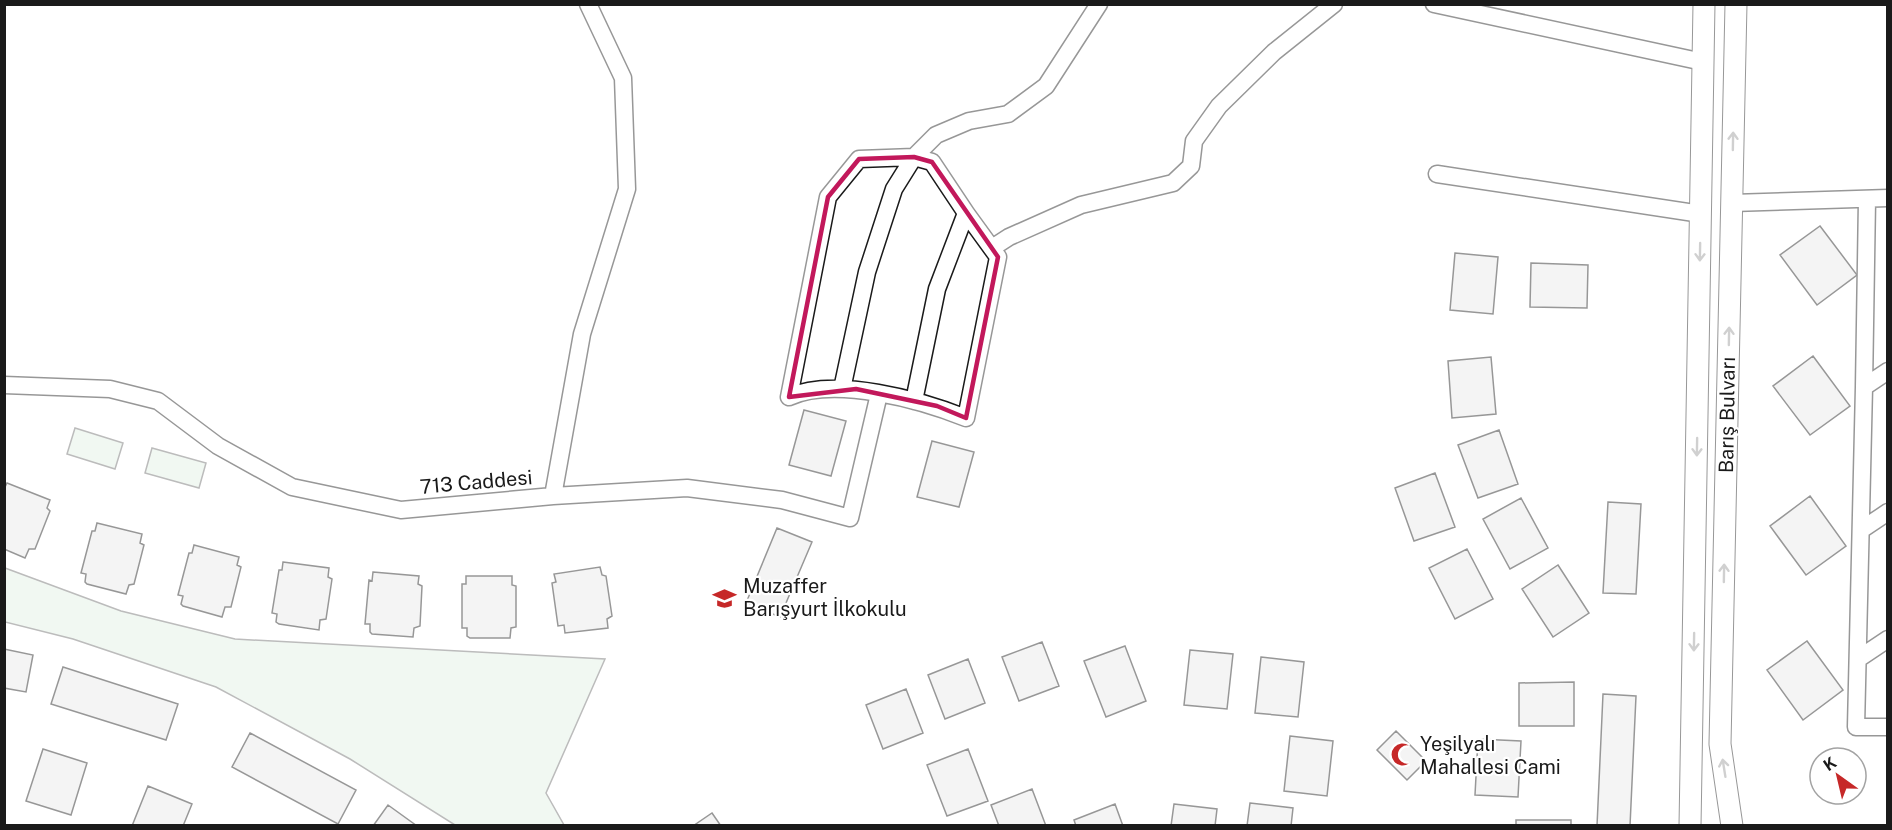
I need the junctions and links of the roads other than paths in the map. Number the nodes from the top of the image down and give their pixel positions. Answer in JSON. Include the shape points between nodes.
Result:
{"nodes":[{"id":1,"x":588,"y":4,"type":"edge"},
{"id":2,"x":1099,"y":4,"type":"edge"},
{"id":3,"x":1334,"y":4,"type":"edge"},
{"id":4,"x":1434,"y":4,"type":"edge"},
{"id":5,"x":1704,"y":4,"type":"edge"},
{"id":6,"x":1736,"y":4,"type":"edge"},
{"id":7,"x":1703,"y":62,"type":"junction"},
{"id":8,"x":914,"y":157,"type":"junction"},
{"id":9,"x":1437,"y":174,"type":"dead end"},
{"id":10,"x":1887,"y":198,"type":"edge"},
{"id":11,"x":1867,"y":200,"type":"junction"},
{"id":12,"x":1732,"y":203,"type":"junction"},
{"id":13,"x":966,"y":213,"type":"junction"},
{"id":14,"x":1701,"y":214,"type":"junction"},
{"id":15,"x":992,"y":248,"type":"junction"},
{"id":16,"x":1887,"y":371,"type":"edge"},
{"id":17,"x":4,"y":385,"type":"edge"},
{"id":18,"x":1864,"y":387,"type":"junction"},
{"id":19,"x":842,"y":389,"type":"junction"},
{"id":20,"x":879,"y":394,"type":"junction"},
{"id":21,"x":914,"y":401,"type":"junction"},
{"id":22,"x":553,"y":496,"type":"junction"},
{"id":23,"x":1887,"y":512,"type":"edge"},
{"id":24,"x":1861,"y":530,"type":"junction"},
{"id":25,"x":1887,"y":639,"type":"edge"},
{"id":26,"x":1858,"y":658,"type":"junction"},
{"id":27,"x":1887,"y":727,"type":"edge"},
{"id":28,"x":1690,"y":825,"type":"edge"},
{"id":29,"x":1732,"y":825,"type":"edge"}],
"edges":[{"from":1,"to":22,"type":"street","via":[[624,78],[627,189],[582,334]]},
{"from":2,"to":8,"type":"street","via":[[1046,86],[1008,114],[969,121],[936,135]]},
{"from":3,"to":15,"type":"street","via":[[1274,52],[1219,106],[1194,141],[1191,166],[1173,183],[1081,206]]},
{"from":4,"to":7,"type":"street"},
{"from":5,"to":7,"type":"main road","name":"Barış Bulvarı"},
{"from":12,"to":6,"type":"main road","name":"Barış Bulvarı","one_way":true},
{"from":7,"to":14,"type":"main road","name":"Barış Bulvarı"},
{"from":8,"to":13,"type":"street","via":[[932,162]]},
{"from":8,"to":19,"type":"street","via":[[894,189],[867,272]]},
{"from":8,"to":19,"type":"street","via":[[859,159],[828,197],[789,397],[800,392]]},
{"from":9,"to":14,"type":"street"},
{"from":10,"to":11,"type":"street"},
{"from":11,"to":12,"type":"street"},
{"from":11,"to":18,"type":"street"},
{"from":29,"to":12,"type":"main road","name":"Barış Bulvarı","one_way":true,"via":[[1720,744]]},
{"from":13,"to":15,"type":"street"},
{"from":13,"to":21,"type":"street","via":[[937,289]]},
{"from":14,"to":28,"type":"main road","name":"Barış Bulvarı","one_way":true},
{"from":15,"to":21,"type":"street","via":[[998,257],[966,418]]},
{"from":16,"to":18,"type":"street"},
{"from":17,"to":22,"type":"street","name":"713 Caddesi","via":[[110,389],[158,401],[218,446],[292,487],[401,510]]},
{"from":18,"to":24,"type":"street"},
{"from":19,"to":20,"type":"street"},
{"from":20,"to":21,"type":"street"},
{"from":20,"to":22,"type":"street","name":"713 Caddesi","via":[[850,518],[782,500],[687,488]]},
{"from":23,"to":24,"type":"street"},
{"from":24,"to":26,"type":"street"},
{"from":25,"to":26,"type":"street"},
{"from":26,"to":27,"type":"street","via":[[1856,727]]}]}
